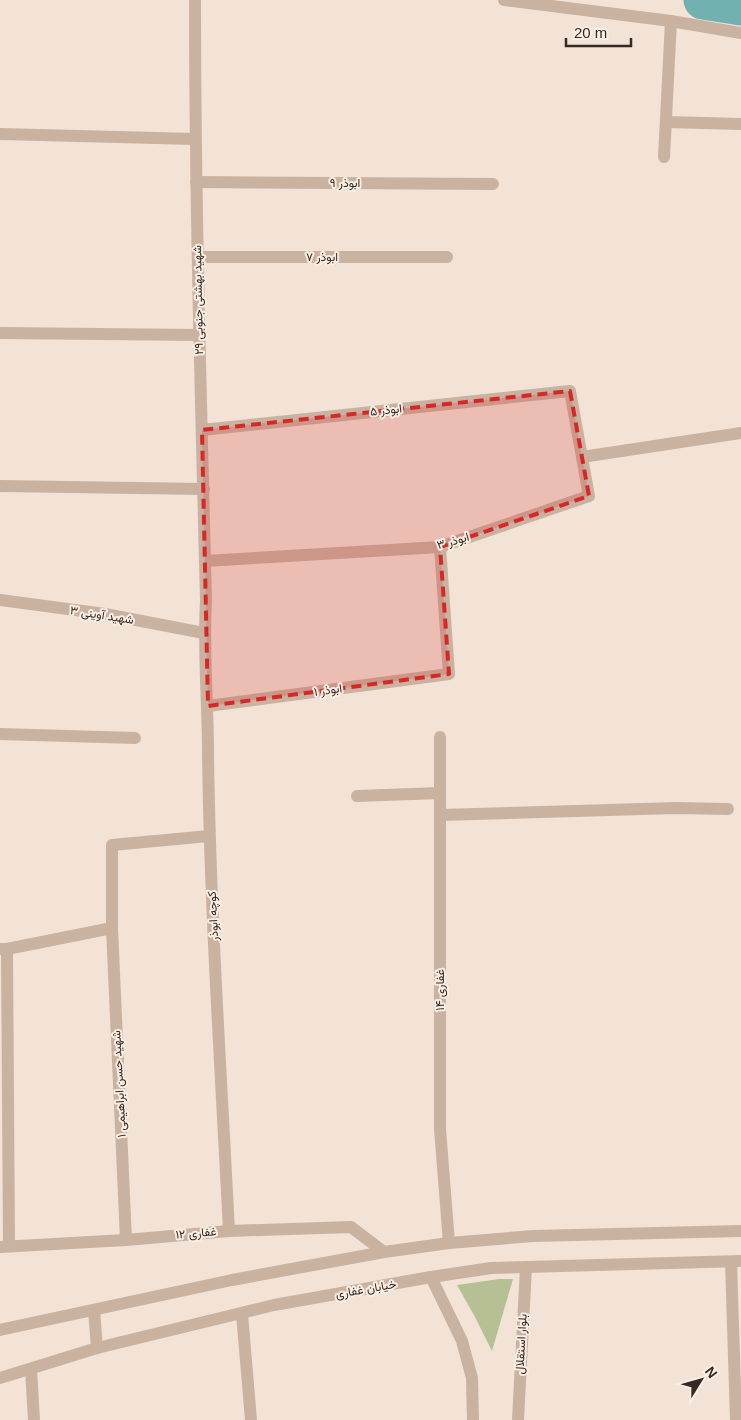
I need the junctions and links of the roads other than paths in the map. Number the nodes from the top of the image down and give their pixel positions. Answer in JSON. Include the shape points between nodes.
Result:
{"nodes":[{"id":1,"x":195,"y":0,"type":"edge"},
{"id":2,"x":504,"y":0,"type":"edge"},
{"id":3,"x":671,"y":22,"type":"junction"},
{"id":4,"x":741,"y":33,"type":"edge"},
{"id":5,"x":666,"y":122,"type":"junction"},
{"id":6,"x":741,"y":124,"type":"edge"},
{"id":7,"x":0,"y":134,"type":"edge"},
{"id":8,"x":195,"y":138,"type":"junction"},
{"id":9,"x":664,"y":157,"type":"dead end"},
{"id":10,"x":196,"y":182,"type":"junction"},
{"id":11,"x":493,"y":184,"type":"dead end"},
{"id":12,"x":198,"y":257,"type":"junction"},
{"id":13,"x":447,"y":257,"type":"dead end"},
{"id":14,"x":0,"y":333,"type":"edge"},
{"id":15,"x":198,"y":335,"type":"junction"},
{"id":16,"x":570,"y":391,"type":"joint"},
{"id":17,"x":202,"y":430,"type":"junction"},
{"id":18,"x":741,"y":433,"type":"edge"},
{"id":19,"x":582,"y":457,"type":"junction"},
{"id":20,"x":0,"y":486,"type":"edge"},
{"id":21,"x":204,"y":489,"type":"junction"},
{"id":22,"x":440,"y":547,"type":"junction"},
{"id":23,"x":205,"y":561,"type":"junction"},
{"id":24,"x":0,"y":600,"type":"edge"},
{"id":25,"x":206,"y":601,"type":"joint"},
{"id":26,"x":204,"y":633,"type":"junction"},
{"id":27,"x":208,"y":706,"type":"junction"},
{"id":28,"x":0,"y":734,"type":"edge"},
{"id":29,"x":440,"y":737,"type":"dead end"},
{"id":30,"x":136,"y":738,"type":"dead end"},
{"id":31,"x":440,"y":793,"type":"junction"},
{"id":32,"x":357,"y":796,"type":"dead end"},
{"id":33,"x":728,"y":809,"type":"dead end"},
{"id":34,"x":440,"y":814,"type":"junction"},
{"id":35,"x":209,"y":836,"type":"junction"},
{"id":36,"x":112,"y":928,"type":"junction"},
{"id":37,"x":3,"y":949,"type":"edge"},
{"id":38,"x":229,"y":1231,"type":"junction"},
{"id":39,"x":741,"y":1231,"type":"edge"},
{"id":40,"x":126,"y":1240,"type":"junction"},
{"id":41,"x":449,"y":1243,"type":"junction"},
{"id":42,"x":4,"y":1247,"type":"edge"},
{"id":43,"x":384,"y":1252,"type":"junction"},
{"id":44,"x":736,"y":1262,"type":"edge"},
{"id":45,"x":526,"y":1267,"type":"junction"},
{"id":46,"x":431,"y":1278,"type":"junction"},
{"id":47,"x":94,"y":1310,"type":"junction"},
{"id":48,"x":242,"y":1314,"type":"junction"},
{"id":49,"x":0,"y":1330,"type":"edge"},
{"id":50,"x":97,"y":1348,"type":"junction"},
{"id":51,"x":30,"y":1369,"type":"junction"},
{"id":52,"x":0,"y":1378,"type":"edge"},
{"id":53,"x":34,"y":1420,"type":"edge"},
{"id":54,"x":251,"y":1420,"type":"edge"},
{"id":55,"x":473,"y":1420,"type":"edge"},
{"id":56,"x":518,"y":1420,"type":"edge"},
{"id":57,"x":736,"y":1420,"type":"edge"}],
"edges":[{"from":1,"to":8,"type":"street","name":"شهید بهشتی جنوبی ۲۹"},
{"from":2,"to":3,"type":"street"},
{"from":3,"to":4,"type":"street"},
{"from":3,"to":5,"type":"street"},
{"from":5,"to":6,"type":"street"},
{"from":5,"to":9,"type":"street"},
{"from":7,"to":8,"type":"street"},
{"from":8,"to":10,"type":"street","name":"شهید بهشتی جنوبی ۲۹"},
{"from":10,"to":11,"type":"street","name":"ابوذر ۹"},
{"from":10,"to":12,"type":"street","name":"شهید بهشتی جنوبی ۲۹"},
{"from":12,"to":13,"type":"street","name":"ابوذر ۷"},
{"from":12,"to":15,"type":"street","name":"شهید بهشتی جنوبی ۲۹"},
{"from":14,"to":15,"type":"street"},
{"from":15,"to":17,"type":"street","name":"شهید بهشتی جنوبی ۲۹"},
{"from":16,"to":17,"type":"street","name":"ابوذر ۵"},
{"from":16,"to":19,"type":"street","name":"ابوذر ۳"},
{"from":17,"to":21,"type":"street","name":"شهید بهشتی جنوبی ۲۹"},
{"from":18,"to":19,"type":"street"},
{"from":19,"to":22,"type":"street","name":"ابوذر ۳","via":[[589,496]]},
{"from":20,"to":21,"type":"street"},
{"from":21,"to":23,"type":"street","name":"شهید بهشتی جنوبی ۲۹"},
{"from":22,"to":23,"type":"street","name":"ابوذر ۳"},
{"from":22,"to":27,"type":"street","name":"ابوذر ۱","via":[[449,674]]},
{"from":23,"to":25,"type":"street","name":"شهید بهشتی جنوبی ۲۹"},
{"from":24,"to":26,"type":"street","name":"شهید آوینی ۳","via":[[105,614]]},
{"from":25,"to":26,"type":"street","name":"کوچه ابوذر"},
{"from":26,"to":27,"type":"street","name":"کوچه ابوذر"},
{"from":27,"to":35,"type":"street","name":"کوچه ابوذر"},
{"from":28,"to":30,"type":"street"},
{"from":29,"to":31,"type":"street","name":"غفاری ۱۴"},
{"from":31,"to":32,"type":"street"},
{"from":31,"to":34,"type":"street","name":"غفاری ۱۴"},
{"from":33,"to":34,"type":"street"},
{"from":34,"to":41,"type":"street","name":"غفاری ۱۴","via":[[440,1129]]},
{"from":35,"to":36,"type":"street","name":"شهید حسن ابراهیمی ۱","via":[[112,845]]},
{"from":35,"to":38,"type":"street","name":"کوچه ابوذر"},
{"from":36,"to":37,"type":"street"},
{"from":36,"to":40,"type":"street","name":"شهید حسن ابراهیمی ۱"},
{"from":37,"to":42,"type":"street"},
{"from":38,"to":40,"type":"street","name":"غفاری ۱۲"},
{"from":38,"to":43,"type":"street","name":"غفاری ۱۲","via":[[351,1227]]},
{"from":39,"to":41,"type":"street","via":[[533,1236]]},
{"from":40,"to":42,"type":"street","name":"غفاری ۱۲"},
{"from":41,"to":43,"type":"street"},
{"from":43,"to":47,"type":"street"},
{"from":44,"to":45,"type":"street","name":"خیابان غفاری"},
{"from":44,"to":57,"type":"street"},
{"from":45,"to":46,"type":"street","name":"خیابان غفاری","via":[[491,1268]]},
{"from":45,"to":56,"type":"street","name":"بلوار استقلال"},
{"from":46,"to":48,"type":"street","name":"خیابان غفاری","via":[[274,1305]]},
{"from":46,"to":55,"type":"street","via":[[462,1341],[472,1378]]},
{"from":47,"to":49,"type":"street"},
{"from":47,"to":50,"type":"street"},
{"from":48,"to":50,"type":"street","name":"خیابان غفاری"},
{"from":48,"to":54,"type":"street"},
{"from":50,"to":51,"type":"street","name":"خیابان غفاری"},
{"from":51,"to":52,"type":"street","name":"خیابان غفاری"},
{"from":51,"to":53,"type":"street"}]}
